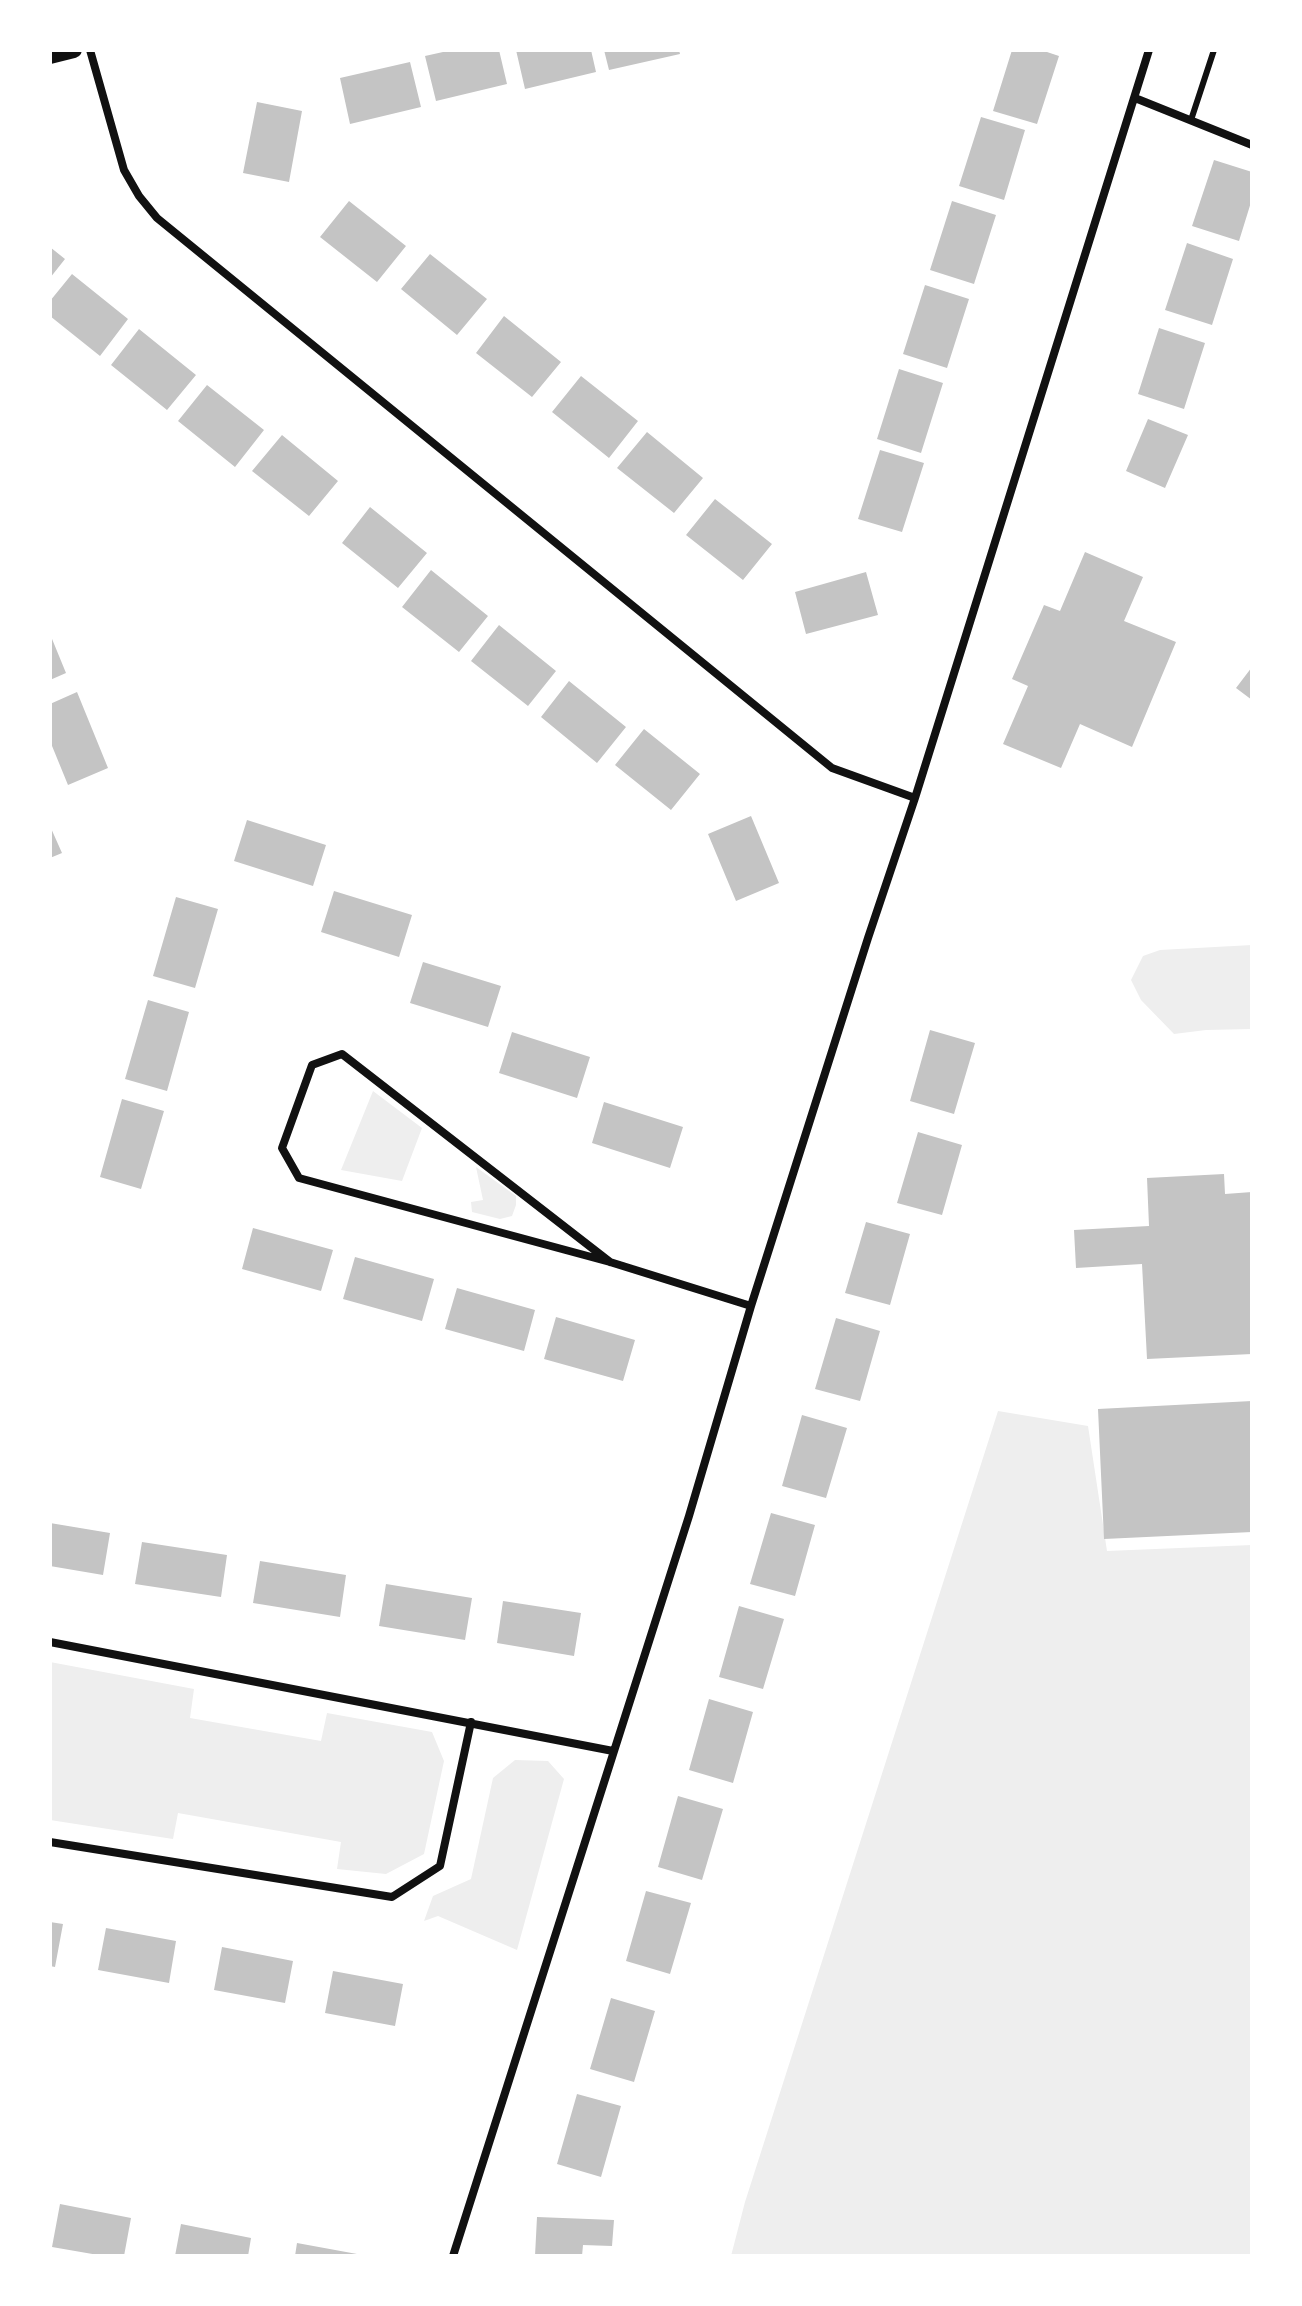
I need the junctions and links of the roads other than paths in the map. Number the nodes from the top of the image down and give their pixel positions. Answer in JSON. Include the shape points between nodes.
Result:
{"nodes":[{"id":1,"x":74,"y":50,"type":"edge"},
{"id":2,"x":90,"y":50,"type":"edge"},
{"id":3,"x":1149,"y":50,"type":"edge"},
{"id":4,"x":1214,"y":50,"type":"edge"},
{"id":5,"x":50,"y":56,"type":"edge"},
{"id":6,"x":1135,"y":98,"type":"junction"},
{"id":7,"x":1191,"y":120,"type":"junction"},
{"id":8,"x":1252,"y":145,"type":"edge"},
{"id":9,"x":915,"y":798,"type":"junction"},
{"id":10,"x":610,"y":1262,"type":"junction"},
{"id":11,"x":751,"y":1306,"type":"junction"},
{"id":12,"x":50,"y":1642,"type":"edge"},
{"id":13,"x":471,"y":1722,"type":"junction"},
{"id":14,"x":613,"y":1751,"type":"junction"},
{"id":15,"x":50,"y":1842,"type":"edge"},
{"id":16,"x":453,"y":2256,"type":"edge"}],
"edges":[{"from":1,"to":5,"type":"main road"},
{"from":2,"to":9,"type":"street","via":[[124,170],[157,218],[832,768]]},
{"from":3,"to":6,"type":"street"},
{"from":4,"to":7,"type":"lane"},
{"from":6,"to":7,"type":"street"},
{"from":6,"to":9,"type":"street"},
{"from":7,"to":8,"type":"street"},
{"from":9,"to":11,"type":"street"},
{"from":10,"to":10,"type":"street","via":[[299,1178],[282,1148],[312,1065],[342,1054]]},
{"from":10,"to":11,"type":"street"},
{"from":11,"to":14,"type":"street"},
{"from":12,"to":13,"type":"street"},
{"from":13,"to":14,"type":"street"},
{"from":13,"to":15,"type":"street","via":[[440,1866],[392,1897]]},
{"from":14,"to":16,"type":"street"}]}
